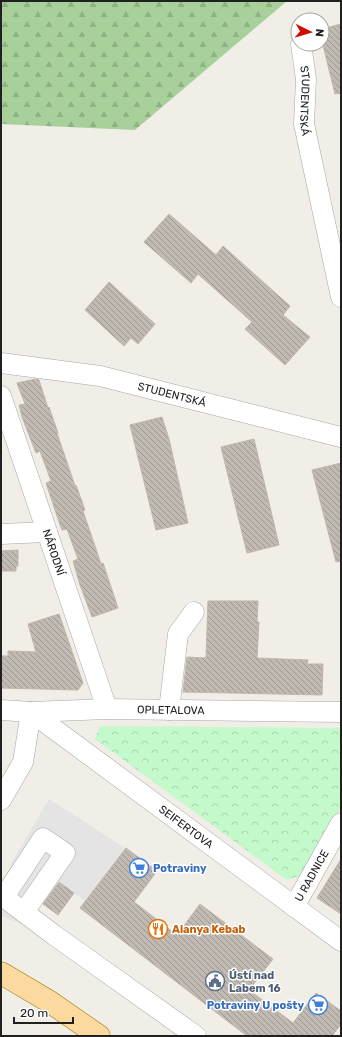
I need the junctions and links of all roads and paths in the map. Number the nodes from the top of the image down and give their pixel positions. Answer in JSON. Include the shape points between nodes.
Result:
{"nodes":[{"id":1,"x":302,"y":52,"type":"edge"},
{"id":2,"x":341,"y":298,"type":"edge"},
{"id":3,"x":1,"y":363,"type":"edge"},
{"id":4,"x":1,"y":396,"type":"edge"},
{"id":5,"x":341,"y":437,"type":"edge"},
{"id":6,"x":47,"y":532,"type":"junction"},
{"id":7,"x":1,"y":534,"type":"edge"},
{"id":8,"x":194,"y":612,"type":"dead end"},
{"id":9,"x":107,"y":709,"type":"junction"},
{"id":10,"x":1,"y":710,"type":"edge"},
{"id":11,"x":169,"y":710,"type":"junction"},
{"id":12,"x":31,"y":712,"type":"junction"},
{"id":13,"x":341,"y":712,"type":"edge"},
{"id":14,"x":1,"y":800,"type":"edge"},
{"id":15,"x":341,"y":823,"type":"edge"},
{"id":16,"x":2,"y":896,"type":"edge"},
{"id":17,"x":294,"y":907,"type":"junction"},
{"id":18,"x":24,"y":912,"type":"junction"},
{"id":19,"x":341,"y":941,"type":"edge"},
{"id":20,"x":9,"y":978,"type":"edge"},
{"id":21,"x":99,"y":1036,"type":"edge"},
{"id":22,"x":196,"y":1036,"type":"edge"}],
"edges":[{"from":1,"to":2,"type":"street","name":"STUDENTSKÁ","via":[[306,79],[304,124]]},
{"from":3,"to":5,"type":"street","name":"STUDENTSKÁ","via":[[100,376]]},
{"from":4,"to":6,"type":"street","name":"NÁRODNÍ"},
{"from":6,"to":7,"type":"street"},
{"from":6,"to":9,"type":"street","name":"NÁRODNÍ"},
{"from":8,"to":11,"type":"street","via":[[178,634]]},
{"from":9,"to":11,"type":"street","name":"OPLETALOVA"},
{"from":9,"to":12,"type":"street","name":"OPLETALOVA"},
{"from":10,"to":12,"type":"street","name":"OPLETALOVA"},
{"from":11,"to":13,"type":"street","name":"OPLETALOVA"},
{"from":12,"to":14,"type":"street","via":[[23,762]]},
{"from":12,"to":17,"type":"street","name":"SEIFERTOVA"},
{"from":15,"to":17,"type":"street","name":"U RADNICE"},
{"from":16,"to":18,"type":"street"},
{"from":16,"to":18,"type":"street","via":[[43,838],[65,853]]},
{"from":17,"to":19,"type":"street","name":"SEIFERTOVA"},
{"from":18,"to":22,"type":"street"},
{"from":20,"to":21,"type":"main road","via":[[50,1002]]}]}
